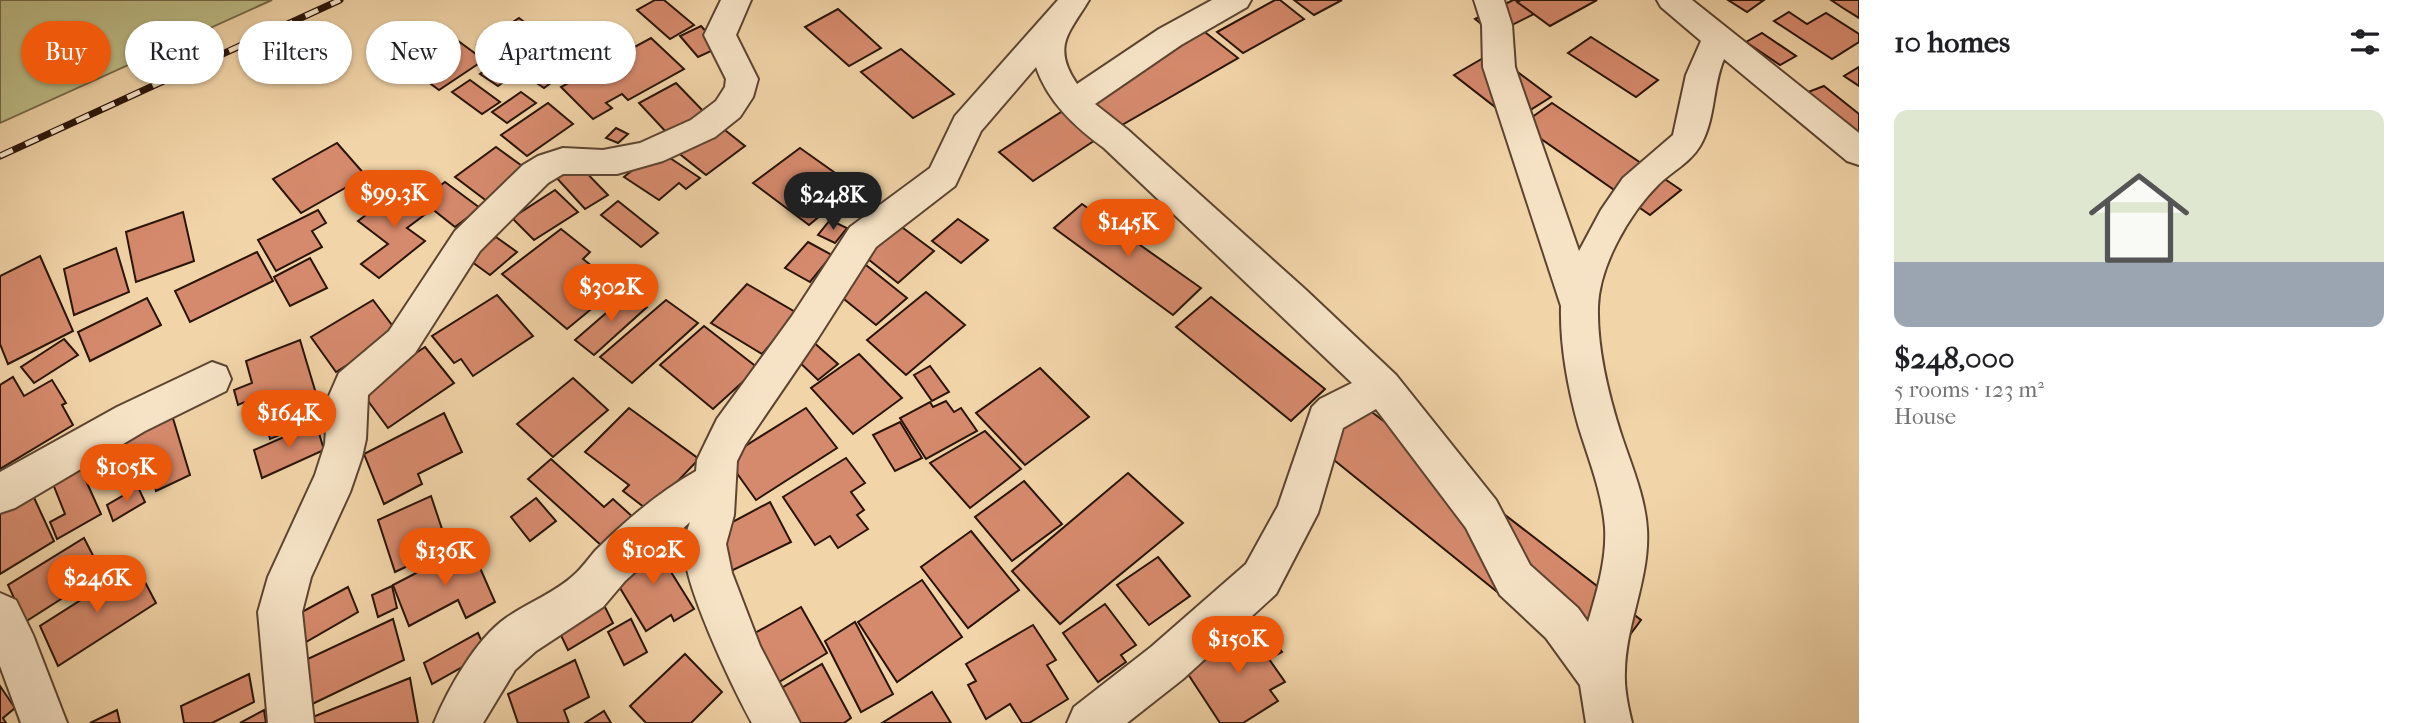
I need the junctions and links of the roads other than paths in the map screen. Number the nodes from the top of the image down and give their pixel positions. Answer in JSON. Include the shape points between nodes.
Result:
{"nodes":[{"id":1,"x":736,"y":0,"type":"edge"},
{"id":2,"x":1236,"y":0,"type":"edge"},
{"id":3,"x":1489,"y":0,"type":"edge"},
{"id":4,"x":1672,"y":0,"type":"edge"},
{"id":5,"x":1064,"y":13,"type":"edge"},
{"id":6,"x":1719,"y":37,"type":"junction"},
{"id":7,"x":1075,"y":102,"type":"junction"},
{"id":8,"x":1859,"y":152,"type":"edge"},
{"id":9,"x":1579,"y":305,"type":"junction"},
{"id":10,"x":212,"y":379,"type":"dead end"},
{"id":11,"x":1382,"y":387,"type":"junction"},
{"id":12,"x":715,"y":482,"type":"junction"},
{"id":13,"x":0,"y":494,"type":"edge"},
{"id":14,"x":0,"y":615,"type":"edge"},
{"id":15,"x":1600,"y":675,"type":"junction"},
{"id":16,"x":44,"y":723,"type":"edge"},
{"id":17,"x":291,"y":723,"type":"edge"},
{"id":18,"x":457,"y":723,"type":"edge"},
{"id":19,"x":776,"y":723,"type":"edge"},
{"id":20,"x":1090,"y":723,"type":"edge"},
{"id":21,"x":1609,"y":723,"type":"edge"}],
"edges":[{"from":1,"to":17,"type":"street","via":[[719,35],[743,82],[728,109],[690,135],[637,156],[604,163],[562,160],[548,166],[495,211],[464,246],[402,341],[349,390],[346,441],[335,477],[281,600]]},
{"from":2,"to":7,"type":"street","via":[[1170,37]]},
{"from":3,"to":9,"type":"street","via":[[1497,25],[1499,67]]},
{"from":4,"to":6,"type":"street"},
{"from":5,"to":7,"type":"street","via":[[1048,44],[1050,62],[1056,79]]},
{"from":5,"to":12,"type":"street","via":[[967,125],[943,177],[863,237],[731,432],[717,460]]},
{"from":6,"to":8,"type":"street"},
{"from":6,"to":9,"type":"street","via":[[1700,81],[1688,138],[1624,199],[1586,278]]},
{"from":7,"to":11,"type":"street"},
{"from":9,"to":15,"type":"street","via":[[1595,412],[1622,497],[1626,530],[1626,558],[1604,639]]},
{"from":10,"to":13,"type":"street"},
{"from":11,"to":15,"type":"street","via":[[1481,513],[1515,580],[1562,623]]},
{"from":11,"to":20,"type":"street","via":[[1326,419],[1297,513],[1261,579],[1167,663]]},
{"from":12,"to":18,"type":"street","via":[[653,526],[588,592],[520,635],[499,654]]},
{"from":12,"to":19,"type":"street","via":[[705,544],[710,573],[743,660]]},
{"from":14,"to":16,"type":"street"},
{"from":15,"to":21,"type":"street"}]}
